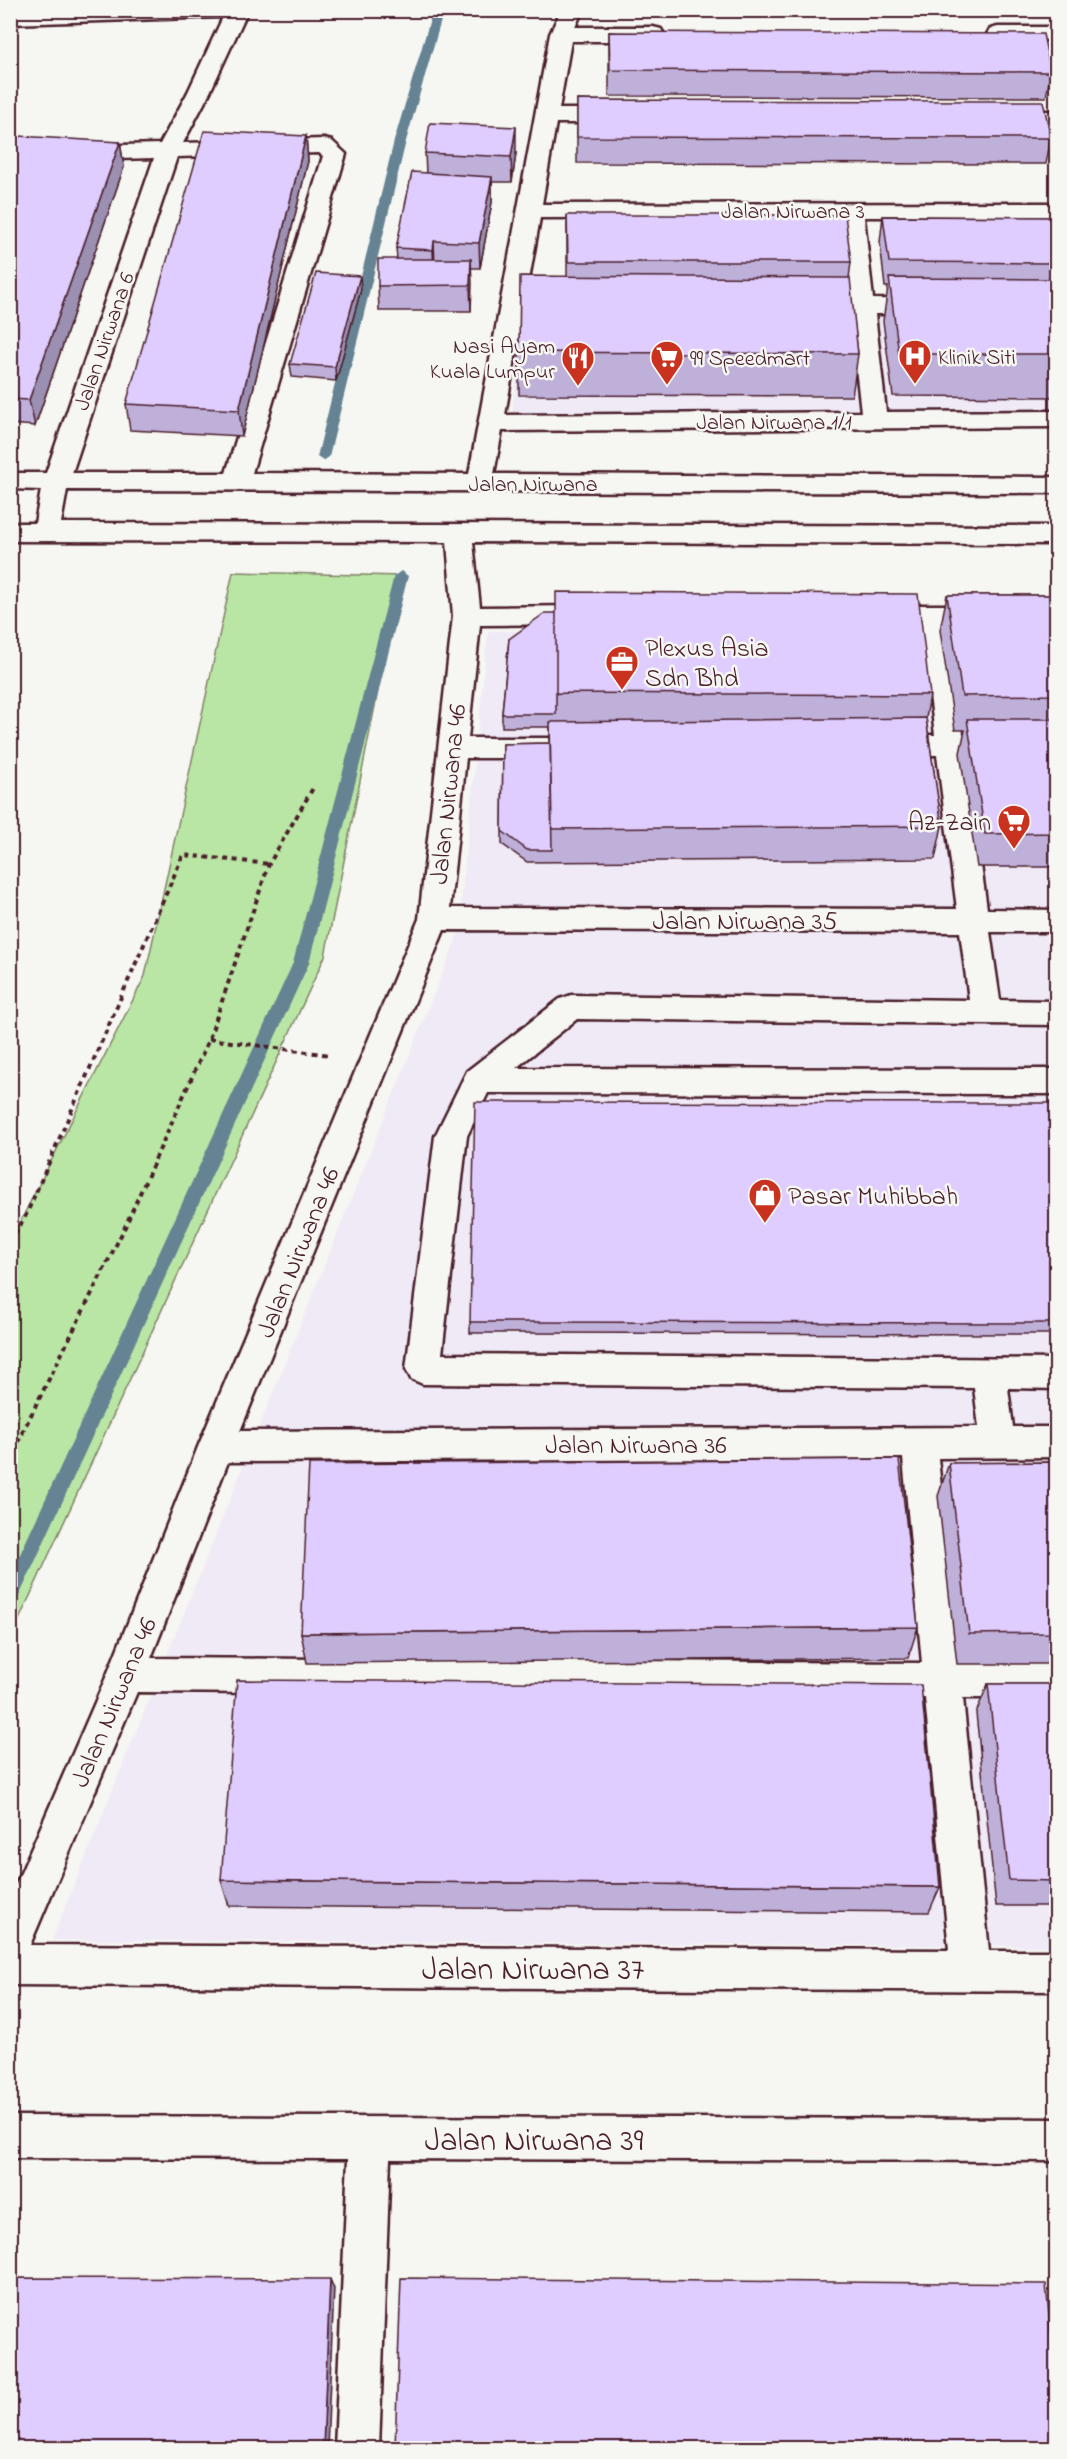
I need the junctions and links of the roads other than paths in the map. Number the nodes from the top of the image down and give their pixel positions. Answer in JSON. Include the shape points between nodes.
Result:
{"nodes":[{"id":1,"x":226,"y":10,"type":"edge"},
{"id":2,"x":237,"y":10,"type":"edge"},
{"id":3,"x":572,"y":10,"type":"edge"},
{"id":4,"x":10,"y":18,"type":"edge"},
{"id":5,"x":561,"y":34,"type":"junction"},
{"id":6,"x":668,"y":34,"type":"edge"},
{"id":7,"x":975,"y":34,"type":"edge"},
{"id":8,"x":1056,"y":34,"type":"edge"},
{"id":9,"x":546,"y":116,"type":"junction"},
{"id":10,"x":641,"y":117,"type":"edge"},
{"id":11,"x":985,"y":118,"type":"edge"},
{"id":12,"x":1056,"y":118,"type":"edge"},
{"id":13,"x":167,"y":152,"type":"junction"},
{"id":14,"x":11,"y":156,"type":"edge"},
{"id":15,"x":851,"y":210,"type":"junction"},
{"id":16,"x":1056,"y":210,"type":"edge"},
{"id":17,"x":529,"y":211,"type":"junction"},
{"id":18,"x":512,"y":304,"type":"junction"},
{"id":19,"x":594,"y":305,"type":"edge"},
{"id":20,"x":792,"y":306,"type":"edge"},
{"id":21,"x":862,"y":307,"type":"junction"},
{"id":22,"x":953,"y":307,"type":"edge"},
{"id":23,"x":1056,"y":419,"type":"edge"},
{"id":24,"x":874,"y":420,"type":"junction"},
{"id":25,"x":491,"y":423,"type":"junction"},
{"id":26,"x":10,"y":481,"type":"edge"},
{"id":27,"x":56,"y":481,"type":"junction"},
{"id":28,"x":237,"y":481,"type":"junction"},
{"id":29,"x":480,"y":483,"type":"junction"},
{"id":30,"x":1056,"y":485,"type":"edge"},
{"id":31,"x":10,"y":532,"type":"edge"},
{"id":32,"x":46,"y":532,"type":"junction"},
{"id":33,"x":459,"y":532,"type":"junction"},
{"id":34,"x":1056,"y":535,"type":"edge"},
{"id":35,"x":849,"y":614,"type":"edge"},
{"id":36,"x":933,"y":614,"type":"junction"},
{"id":37,"x":1056,"y":614,"type":"edge"},
{"id":38,"x":610,"y":615,"type":"edge"},
{"id":39,"x":467,"y":616,"type":"junction"},
{"id":40,"x":950,"y":744,"type":"junction"},
{"id":41,"x":1056,"y":744,"type":"edge"},
{"id":42,"x":855,"y":745,"type":"edge"},
{"id":43,"x":571,"y":747,"type":"edge"},
{"id":44,"x":452,"y":748,"type":"junction"},
{"id":45,"x":434,"y":919,"type":"junction"},
{"id":46,"x":973,"y":921,"type":"junction"},
{"id":47,"x":1056,"y":921,"type":"edge"},
{"id":48,"x":986,"y":1013,"type":"junction"},
{"id":49,"x":1056,"y":1013,"type":"edge"},
{"id":50,"x":478,"y":1080,"type":"junction"},
{"id":51,"x":1056,"y":1082,"type":"edge"},
{"id":52,"x":989,"y":1374,"type":"junction"},
{"id":53,"x":1056,"y":1374,"type":"edge"},
{"id":54,"x":919,"y":1442,"type":"junction"},
{"id":55,"x":998,"y":1442,"type":"junction"},
{"id":56,"x":1056,"y":1442,"type":"edge"},
{"id":57,"x":216,"y":1447,"type":"junction"},
{"id":58,"x":126,"y":1676,"type":"junction"},
{"id":59,"x":1056,"y":1681,"type":"edge"},
{"id":60,"x":942,"y":1682,"type":"junction"},
{"id":61,"x":10,"y":1945,"type":"edge"},
{"id":62,"x":10,"y":1965,"type":"edge"},
{"id":63,"x":971,"y":1971,"type":"junction"},
{"id":64,"x":1056,"y":1971,"type":"edge"},
{"id":65,"x":10,"y":2137,"type":"edge"},
{"id":66,"x":370,"y":2138,"type":"junction"},
{"id":67,"x":1056,"y":2140,"type":"edge"},
{"id":68,"x":357,"y":2448,"type":"edge"}],
"edges":[{"from":1,"to":4,"type":"street"},
{"from":2,"to":13,"type":"street","name":"Jalan Nirwana 6"},
{"from":3,"to":5,"type":"street"},
{"from":5,"to":6,"type":"street"},
{"from":5,"to":9,"type":"street"},
{"from":7,"to":8,"type":"street"},
{"from":9,"to":10,"type":"street"},
{"from":9,"to":17,"type":"street"},
{"from":11,"to":12,"type":"street"},
{"from":13,"to":14,"type":"street"},
{"from":13,"to":27,"type":"street","name":"Jalan Nirwana 6"},
{"from":13,"to":28,"type":"street","via":[[324,146],[335,154]]},
{"from":15,"to":16,"type":"street","name":"Jalan Nirwana 3"},
{"from":15,"to":17,"type":"street","name":"Jalan Nirwana 3"},
{"from":15,"to":21,"type":"street"},
{"from":17,"to":18,"type":"street"},
{"from":18,"to":19,"type":"street"},
{"from":18,"to":25,"type":"street"},
{"from":20,"to":21,"type":"street"},
{"from":21,"to":22,"type":"street"},
{"from":21,"to":24,"type":"street"},
{"from":23,"to":24,"type":"street","name":"Jalan Nirwana 1/1"},
{"from":24,"to":25,"type":"street","name":"Jalan Nirwana 1/1"},
{"from":25,"to":29,"type":"street"},
{"from":26,"to":27,"type":"street","name":"Jalan Nirwana"},
{"from":27,"to":28,"type":"street","name":"Jalan Nirwana"},
{"from":27,"to":32,"type":"street","name":"Jalan Nirwana 6"},
{"from":28,"to":29,"type":"street","name":"Jalan Nirwana"},
{"from":29,"to":30,"type":"street","name":"Jalan Nirwana"},
{"from":31,"to":32,"type":"street","name":"Jalan Nirwana"},
{"from":32,"to":33,"type":"street","name":"Jalan Nirwana"},
{"from":33,"to":34,"type":"street","name":"Jalan Nirwana"},
{"from":33,"to":39,"type":"street","name":"Jalan Nirwana 46"},
{"from":35,"to":36,"type":"street"},
{"from":36,"to":37,"type":"street"},
{"from":36,"to":40,"type":"street"},
{"from":38,"to":39,"type":"street"},
{"from":39,"to":44,"type":"street","name":"Jalan Nirwana 46"},
{"from":40,"to":41,"type":"street"},
{"from":40,"to":42,"type":"street"},
{"from":40,"to":46,"type":"street"},
{"from":43,"to":44,"type":"street"},
{"from":44,"to":45,"type":"street","name":"Jalan Nirwana 46"},
{"from":45,"to":46,"type":"street","name":"Jalan Nirwana 35"},
{"from":45,"to":57,"type":"street","name":"Jalan Nirwana 46"},
{"from":46,"to":47,"type":"street","name":"Jalan Nirwana 35"},
{"from":46,"to":48,"type":"street"},
{"from":48,"to":49,"type":"street"},
{"from":48,"to":50,"type":"street","via":[[571,1007]]},
{"from":50,"to":51,"type":"street"},
{"from":50,"to":52,"type":"street","via":[[451,1137],[423,1370]]},
{"from":52,"to":53,"type":"street"},
{"from":52,"to":55,"type":"street"},
{"from":54,"to":55,"type":"street","name":"Jalan Nirwana 36"},
{"from":54,"to":57,"type":"street","name":"Jalan Nirwana 36"},
{"from":54,"to":60,"type":"street"},
{"from":55,"to":56,"type":"street","name":"Jalan Nirwana 36"},
{"from":57,"to":58,"type":"street","name":"Jalan Nirwana 46"},
{"from":58,"to":60,"type":"street"},
{"from":58,"to":61,"type":"street","name":"Jalan Nirwana 46"},
{"from":59,"to":60,"type":"street"},
{"from":60,"to":63,"type":"street"},
{"from":62,"to":63,"type":"street","name":"Jalan Nirwana 37"},
{"from":63,"to":64,"type":"street","name":"Jalan Nirwana 37"},
{"from":65,"to":66,"type":"street","name":"Jalan Nirwana 39"},
{"from":66,"to":67,"type":"street","name":"Jalan Nirwana 39"},
{"from":66,"to":68,"type":"street"}]}
